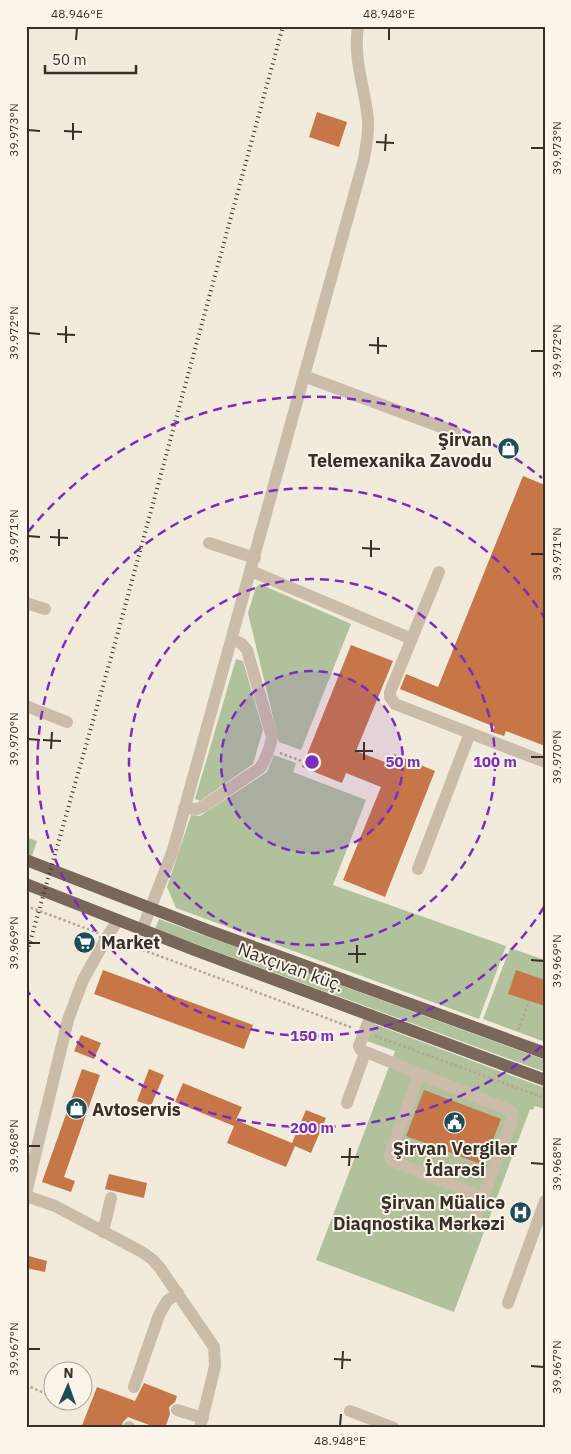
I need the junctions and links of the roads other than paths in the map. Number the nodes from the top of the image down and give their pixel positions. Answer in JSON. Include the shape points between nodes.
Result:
{"nodes":[{"id":1,"x":358,"y":26,"type":"edge"},
{"id":2,"x":304,"y":376,"type":"junction"},
{"id":3,"x":455,"y":432,"type":"dead end"},
{"id":4,"x":209,"y":544,"type":"dead end"},
{"id":5,"x":255,"y":558,"type":"junction"},
{"id":6,"x":251,"y":571,"type":"junction"},
{"id":7,"x":439,"y":572,"type":"dead end"},
{"id":8,"x":26,"y":603,"type":"edge"},
{"id":9,"x":45,"y":609,"type":"dead end"},
{"id":10,"x":232,"y":639,"type":"junction"},
{"id":11,"x":412,"y":639,"type":"junction"},
{"id":12,"x":26,"y":706,"type":"edge"},
{"id":13,"x":67,"y":722,"type":"dead end"},
{"id":14,"x":470,"y":733,"type":"junction"},
{"id":15,"x":545,"y":762,"type":"edge"},
{"id":16,"x":184,"y":808,"type":"junction"},
{"id":17,"x":26,"y":860,"type":"edge"},
{"id":18,"x":418,"y":869,"type":"dead end"},
{"id":19,"x":26,"y":884,"type":"edge"},
{"id":20,"x":151,"y":908,"type":"junction"},
{"id":21,"x":118,"y":920,"type":"junction"},
{"id":22,"x":142,"y":930,"type":"junction"},
{"id":23,"x":371,"y":1016,"type":"junction"},
{"id":24,"x":545,"y":1052,"type":"edge"},
{"id":25,"x":365,"y":1053,"type":"junction"},
{"id":26,"x":419,"y":1074,"type":"junction"},
{"id":27,"x":545,"y":1080,"type":"edge"},
{"id":28,"x":347,"y":1103,"type":"dead end"},
{"id":29,"x":26,"y":1194,"type":"edge"},
{"id":30,"x":483,"y":1197,"type":"junction"},
{"id":31,"x":111,"y":1198,"type":"dead end"},
{"id":32,"x":545,"y":1201,"type":"edge"},
{"id":33,"x":471,"y":1228,"type":"dead end"},
{"id":34,"x":103,"y":1232,"type":"junction"},
{"id":35,"x":178,"y":1293,"type":"junction"},
{"id":36,"x":508,"y":1303,"type":"dead end"},
{"id":37,"x":134,"y":1387,"type":"dead end"},
{"id":38,"x":178,"y":1410,"type":"dead end"},
{"id":39,"x":350,"y":1411,"type":"dead end"},
{"id":40,"x":202,"y":1423,"type":"edge"},
{"id":41,"x":394,"y":1428,"type":"edge"}],
"edges":[{"from":1,"to":2,"type":"street","via":[[357,60],[368,120],[368,140]]},
{"from":2,"to":3,"type":"street"},
{"from":2,"to":5,"type":"street"},
{"from":4,"to":5,"type":"street"},
{"from":5,"to":6,"type":"street"},
{"from":6,"to":10,"type":"street"},
{"from":6,"to":11,"type":"street"},
{"from":7,"to":11,"type":"street"},
{"from":8,"to":9,"type":"street"},
{"from":10,"to":16,"type":"street"},
{"from":10,"to":16,"type":"street","via":[[247,650],[272,737],[269,749],[260,768],[204,806]]},
{"from":11,"to":14,"type":"street","via":[[390,698],[395,704]]},
{"from":12,"to":13,"type":"street"},
{"from":14,"to":15,"type":"street"},
{"from":14,"to":18,"type":"street"},
{"from":16,"to":20,"type":"street","via":[[173,850]]},
{"from":17,"to":20,"type":"main road","name":"Naxçıvan küç."},
{"from":19,"to":21,"type":"main road","name":"Naxçıvan küç."},
{"from":20,"to":22,"type":"street"},
{"from":20,"to":24,"type":"main road","name":"Naxçıvan küç."},
{"from":21,"to":22,"type":"main road","name":"Naxçıvan küç."},
{"from":21,"to":29,"type":"street","via":[[83,980],[68,1020]]},
{"from":22,"to":23,"type":"main road","name":"Naxçıvan küç."},
{"from":23,"to":25,"type":"street","via":[[360,1046]]},
{"from":23,"to":27,"type":"main road","name":"Naxçıvan küç."},
{"from":25,"to":26,"type":"street"},
{"from":25,"to":28,"type":"street"},
{"from":26,"to":30,"type":"street","via":[[390,1155],[392,1161]]},
{"from":26,"to":30,"type":"street","via":[[511,1111],[511,1122]]},
{"from":29,"to":34,"type":"street"},
{"from":30,"to":33,"type":"street"},
{"from":31,"to":34,"type":"street"},
{"from":32,"to":36,"type":"street"},
{"from":34,"to":35,"type":"street","via":[[153,1260]]},
{"from":35,"to":37,"type":"street","via":[[167,1301],[159,1315]]},
{"from":35,"to":40,"type":"street","via":[[214,1346],[215,1366]]},
{"from":38,"to":40,"type":"street"},
{"from":39,"to":41,"type":"street"}]}
